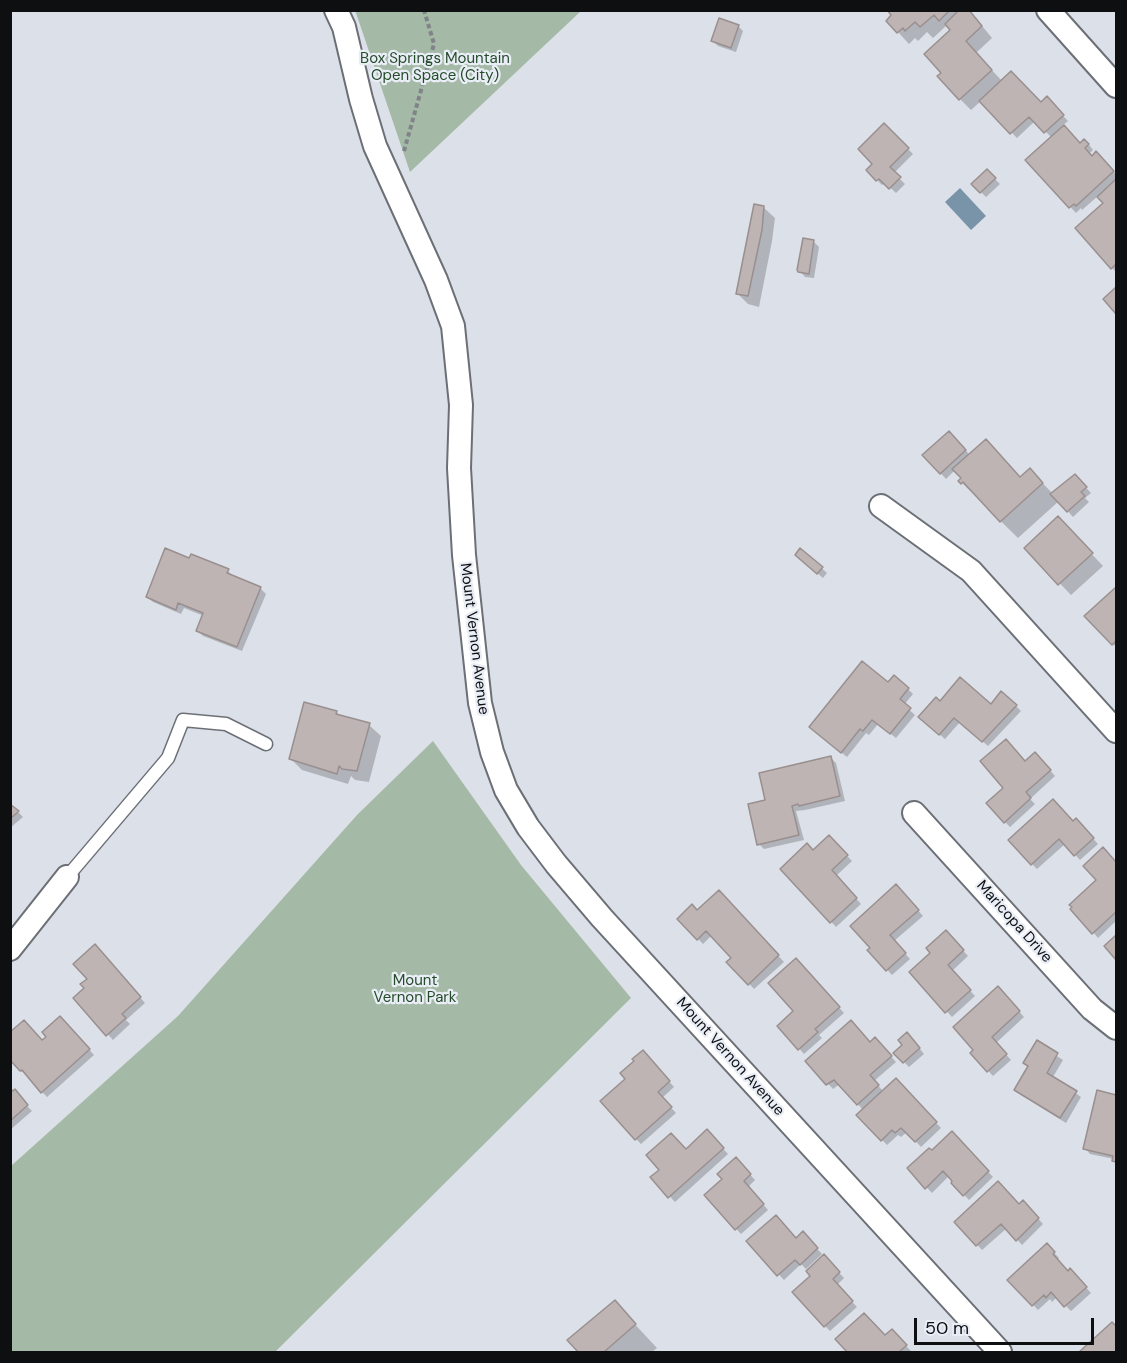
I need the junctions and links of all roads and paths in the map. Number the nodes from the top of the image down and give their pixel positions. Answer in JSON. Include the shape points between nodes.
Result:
{"nodes":[{"id":1,"x":336,"y":10,"type":"edge"},
{"id":2,"x":424,"y":10,"type":"edge"},
{"id":3,"x":1048,"y":11,"type":"edge"},
{"id":4,"x":1116,"y":86,"type":"edge"},
{"id":5,"x":394,"y":191,"type":"junction"},
{"id":6,"x":881,"y":506,"type":"dead end"},
{"id":7,"x":1116,"y":731,"type":"edge"},
{"id":8,"x":266,"y":744,"type":"dead end"},
{"id":9,"x":914,"y":813,"type":"dead end"},
{"id":10,"x":68,"y":877,"type":"joint"},
{"id":11,"x":10,"y":949,"type":"edge"},
{"id":12,"x":1116,"y":1028,"type":"edge"},
{"id":13,"x":1000,"y":1353,"type":"edge"}],
"edges":[{"from":1,"to":5,"type":"street","name":"Mount Vernon Avenue","via":[[344,27],[375,146]]},
{"from":2,"to":5,"type":"path","via":[[434,44]]},
{"from":3,"to":4,"type":"street"},
{"from":5,"to":13,"type":"street","name":"Mount Vernon Avenue","via":[[453,326],[461,405],[459,468],[464,555],[480,703],[506,790],[528,827],[602,918]]},
{"from":6,"to":7,"type":"street","via":[[971,571]]},
{"from":8,"to":10,"type":"lane","via":[[226,724],[183,720],[168,758]]},
{"from":9,"to":12,"type":"street","name":"Maricopa Drive","via":[[1092,1009]]},
{"from":10,"to":11,"type":"street"}]}
